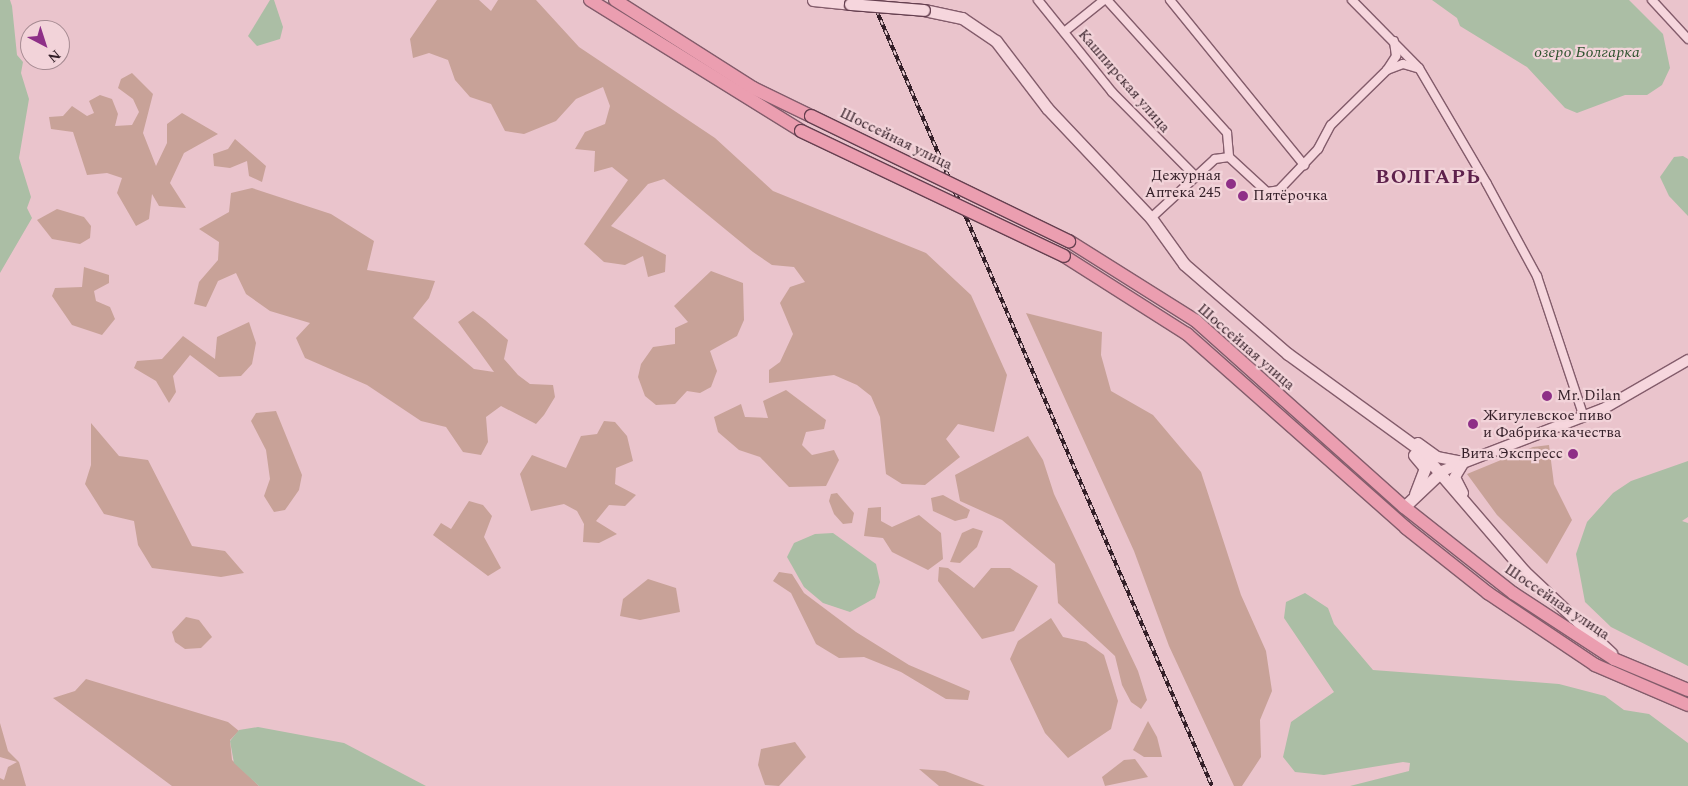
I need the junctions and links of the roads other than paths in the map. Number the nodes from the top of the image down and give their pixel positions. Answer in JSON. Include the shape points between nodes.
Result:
{"nodes":[{"id":1,"x":590,"y":0,"type":"edge"},
{"id":2,"x":615,"y":0,"type":"edge"},
{"id":3,"x":813,"y":0,"type":"edge"},
{"id":4,"x":1038,"y":0,"type":"edge"},
{"id":5,"x":1106,"y":0,"type":"edge"},
{"id":6,"x":1170,"y":0,"type":"edge"},
{"id":7,"x":1352,"y":0,"type":"edge"},
{"id":8,"x":1652,"y":0,"type":"edge"},
{"id":9,"x":1064,"y":32,"type":"junction"},
{"id":10,"x":1688,"y":39,"type":"edge"},
{"id":11,"x":1394,"y":41,"type":"junction"},
{"id":12,"x":1419,"y":68,"type":"junction"},
{"id":13,"x":1387,"y":70,"type":"junction"},
{"id":14,"x":1229,"y":157,"type":"junction"},
{"id":15,"x":1304,"y":165,"type":"junction"},
{"id":16,"x":1195,"y":176,"type":"junction"},
{"id":17,"x":1152,"y":218,"type":"junction"},
{"id":18,"x":1688,"y":360,"type":"edge"},
{"id":19,"x":1379,"y":417,"type":"junction"},
{"id":20,"x":1584,"y":417,"type":"junction"},
{"id":21,"x":1402,"y":435,"type":"junction"},
{"id":22,"x":1464,"y":462,"type":"junction"},
{"id":23,"x":1442,"y":472,"type":"junction"},
{"id":24,"x":1415,"y":494,"type":"junction"},
{"id":25,"x":1404,"y":507,"type":"junction"},
{"id":26,"x":1394,"y":518,"type":"junction"},
{"id":27,"x":1494,"y":532,"type":"junction"},
{"id":28,"x":1614,"y":659,"type":"junction"},
{"id":29,"x":1688,"y":690,"type":"edge"},
{"id":30,"x":1688,"y":705,"type":"edge"}],
"edges":[{"from":1,"to":26,"type":"main road","name":"Шоссейная улица","bridge":true,"via":[[801,131],[1064,256],[1187,334]]},
{"from":2,"to":25,"type":"main road","name":"Шоссейная улица","bridge":true,"via":[[753,88],[1069,241],[1196,321]]},
{"from":3,"to":17,"type":"main road","name":"Шоссейная улица","bridge":true,"via":[[924,10],[962,18],[996,41],[1080,146]]},
{"from":4,"to":9,"type":"street","name":"Кашпирская улица"},
{"from":5,"to":9,"type":"street"},
{"from":5,"to":14,"type":"street","via":[[1227,133]]},
{"from":6,"to":15,"type":"street"},
{"from":7,"to":11,"type":"street"},
{"from":8,"to":10,"type":"street"},
{"from":9,"to":16,"type":"street","name":"Кашпирская улица","via":[[1126,106]]},
{"from":11,"to":12,"type":"street"},
{"from":11,"to":13,"type":"street","via":[[1396,56]]},
{"from":12,"to":13,"type":"street","via":[[1403,64]]},
{"from":12,"to":20,"type":"street","via":[[1537,276]]},
{"from":13,"to":15,"type":"street","via":[[1331,125]]},
{"from":14,"to":15,"type":"street","via":[[1267,192],[1279,190]]},
{"from":14,"to":16,"type":"street","via":[[1215,159]]},
{"from":16,"to":17,"type":"street"},
{"from":17,"to":19,"type":"main road","name":"Шоссейная улица","via":[[1184,264],[1256,327]]},
{"from":18,"to":20,"type":"street"},
{"from":19,"to":21,"type":"main road","name":"Шоссейная улица"},
{"from":19,"to":24,"type":"main road","name":"Шоссейная улица","via":[[1424,464]]},
{"from":20,"to":22,"type":"street"},
{"from":21,"to":22,"type":"street","via":[[1437,457]]},
{"from":21,"to":23,"type":"main road","name":"Шоссейная улица"},
{"from":22,"to":23,"type":"street"},
{"from":22,"to":27,"type":"street","name":"Шоссейная улица","via":[[1455,477],[1457,486]]},
{"from":23,"to":24,"type":"main road"},
{"from":23,"to":27,"type":"main road","name":"Шоссейная улица"},
{"from":24,"to":25,"type":"main road"},
{"from":25,"to":26,"type":"main road"},
{"from":25,"to":28,"type":"main road","name":"Шоссейная улица","via":[[1513,593]]},
{"from":26,"to":30,"type":"main road","name":"Шоссейная улица","via":[[1542,631],[1595,665]]},
{"from":27,"to":28,"type":"main road","name":"Шоссейная улица","via":[[1524,571]]},
{"from":28,"to":29,"type":"main road"}]}
